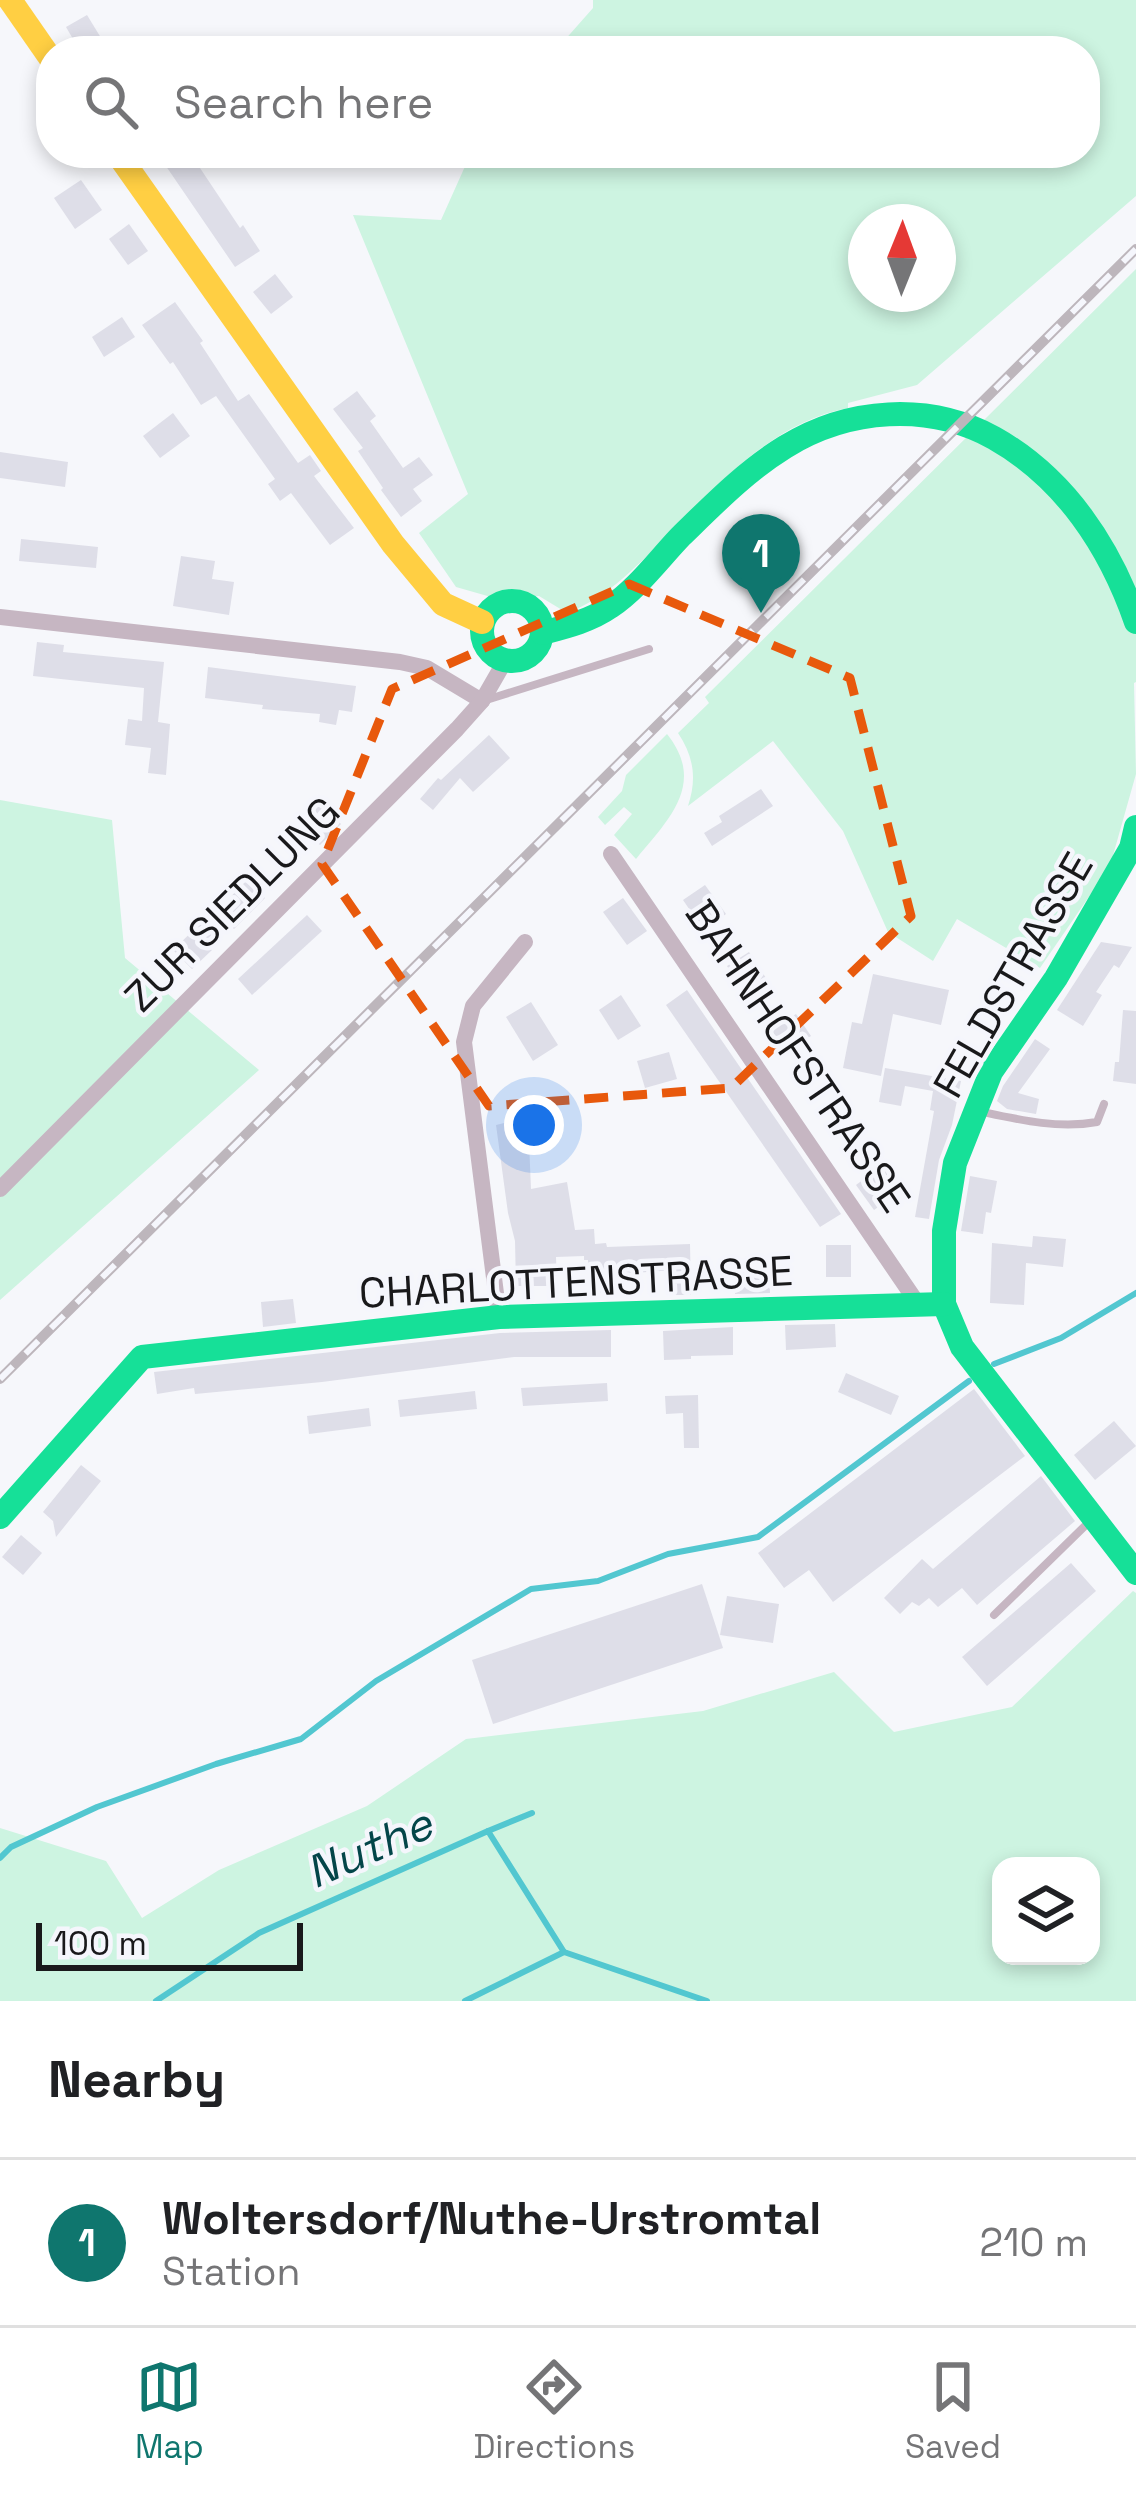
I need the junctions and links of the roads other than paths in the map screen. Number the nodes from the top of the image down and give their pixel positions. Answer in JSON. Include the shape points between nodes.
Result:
{"nodes":[{"id":1,"x":10,"y":0,"type":"edge"},
{"id":2,"x":36,"y":37,"type":"edge"},
{"id":3,"x":128,"y":168,"type":"edge"},
{"id":4,"x":0,"y":617,"type":"edge"},
{"id":5,"x":482,"y":622,"type":"junction"},
{"id":6,"x":1136,"y":622,"type":"edge"},
{"id":7,"x":542,"y":633,"type":"junction"},
{"id":8,"x":649,"y":649,"type":"dead end"},
{"id":9,"x":505,"y":661,"type":"junction"},
{"id":10,"x":482,"y":701,"type":"junction"},
{"id":11,"x":1136,"y":827,"type":"edge"},
{"id":12,"x":611,"y":854,"type":"dead end"},
{"id":13,"x":525,"y":942,"type":"dead end"},
{"id":14,"x":1104,"y":1104,"type":"dead end"},
{"id":15,"x":976,"y":1110,"type":"junction"},
{"id":16,"x":0,"y":1189,"type":"edge"},
{"id":17,"x":931,"y":1304,"type":"junction"},
{"id":18,"x":499,"y":1317,"type":"junction"},
{"id":19,"x":0,"y":1517,"type":"edge"},
{"id":20,"x":1093,"y":1518,"type":"junction"},
{"id":21,"x":1136,"y":1573,"type":"edge"},
{"id":22,"x":994,"y":1615,"type":"dead end"}],
"edges":[{"from":1,"to":2,"type":"street"},
{"from":3,"to":5,"type":"street","via":[[393,544],[443,604]]},
{"from":4,"to":10,"type":"street","via":[[400,662],[428,668]]},
{"from":5,"to":7,"type":"street","via":[[513,601],[531,608]]},
{"from":5,"to":9,"type":"street","via":[[488,650]]},
{"from":6,"to":7,"type":"street","via":[[1094,533],[1039,468],[993,437],[900,414],[850,418],[768,457],[613,605]]},
{"from":7,"to":9,"type":"street","via":[[534,652]]},
{"from":8,"to":10,"type":"lane"},
{"from":9,"to":10,"type":"street","name":"ZUR SIEDLUNG"},
{"from":10,"to":16,"type":"street","name":"ZUR SIEDLUNG"},
{"from":11,"to":15,"type":"street","name":"FELDSTRASSE"},
{"from":12,"to":17,"type":"street","name":"BAHNHOFSTRASSE"},
{"from":13,"to":18,"type":"street","via":[[473,1006],[464,1042]]},
{"from":14,"to":15,"type":"lane","via":[[1097,1122],[1078,1126]]},
{"from":15,"to":17,"type":"street","name":"FELDSTRASSE","via":[[955,1162]]},
{"from":17,"to":18,"type":"street","name":"CHARLOTTENSTRASSE"},
{"from":17,"to":20,"type":"street","name":"BAHNHOFSTRASSE"},
{"from":18,"to":19,"type":"street","name":"CHARLOTTENSTRASSE","via":[[142,1357]]},
{"from":20,"to":21,"type":"street","name":"BAHNHOFSTRASSE"},
{"from":20,"to":22,"type":"lane"}]}
